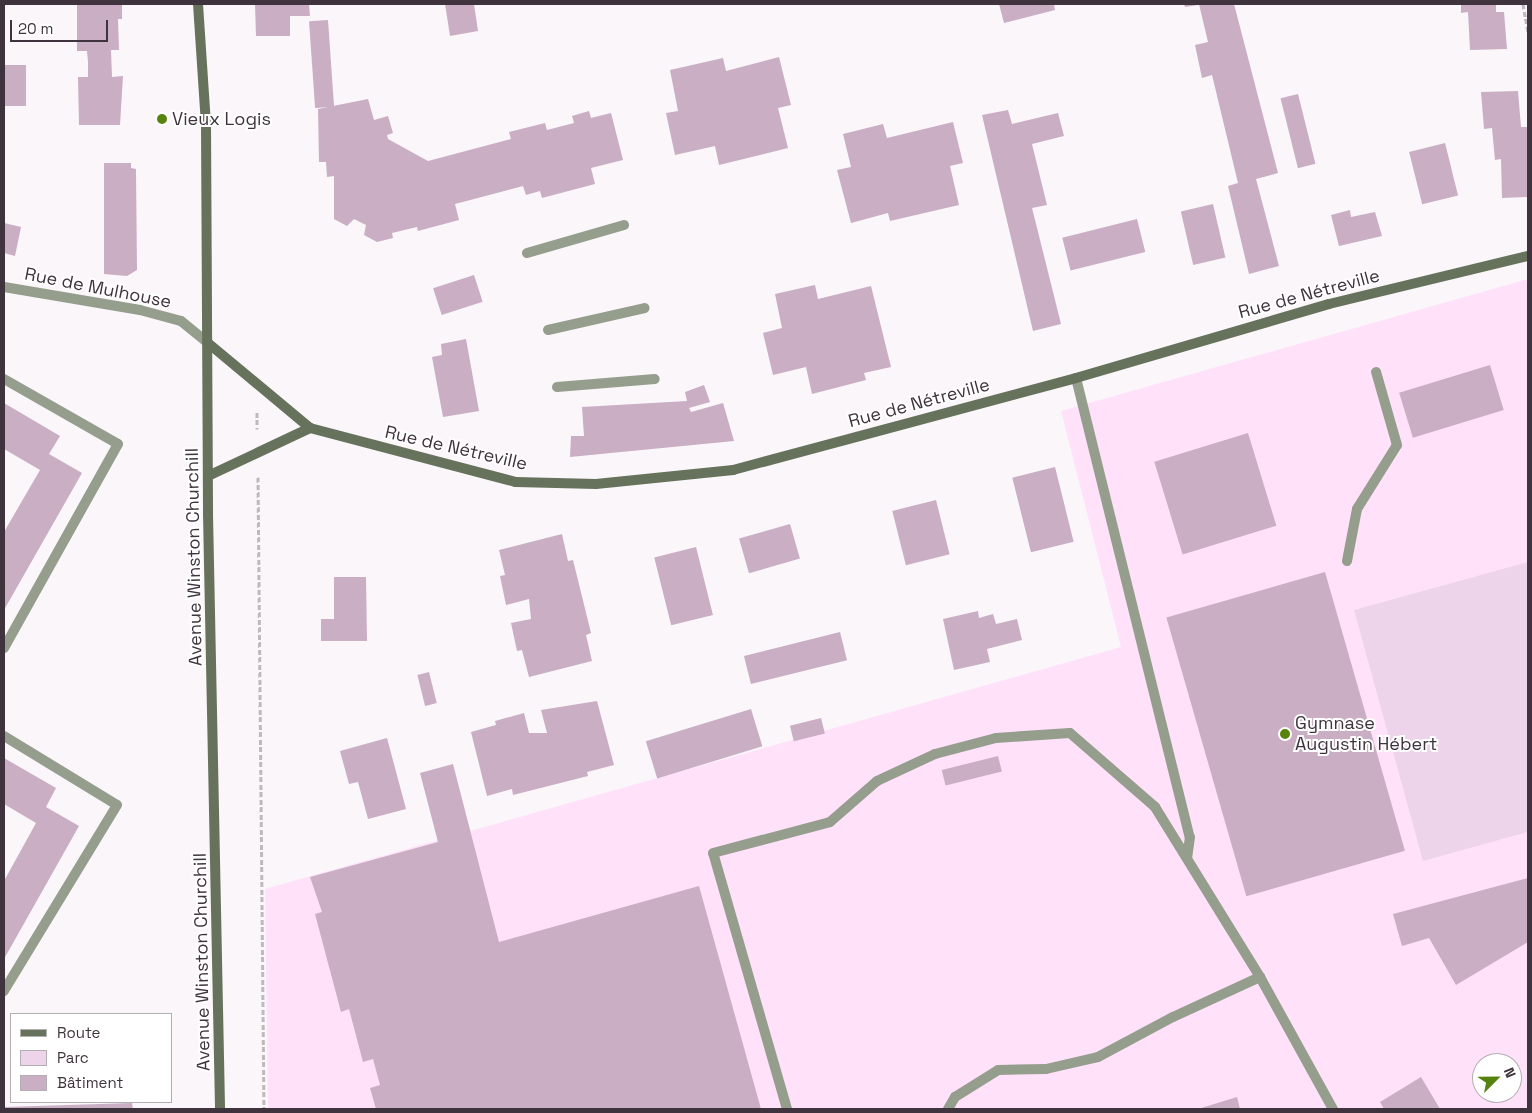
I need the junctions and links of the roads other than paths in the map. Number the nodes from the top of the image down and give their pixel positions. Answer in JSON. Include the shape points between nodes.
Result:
{"nodes":[{"id":1,"x":198,"y":4,"type":"edge"},
{"id":2,"x":624,"y":225,"type":"dead end"},
{"id":3,"x":527,"y":253,"type":"dead end"},
{"id":4,"x":1528,"y":256,"type":"edge"},
{"id":5,"x":4,"y":287,"type":"edge"},
{"id":6,"x":645,"y":308,"type":"dead end"},
{"id":7,"x":548,"y":330,"type":"dead end"},
{"id":8,"x":208,"y":343,"type":"junction"},
{"id":9,"x":1376,"y":372,"type":"dead end"},
{"id":10,"x":655,"y":378,"type":"dead end"},
{"id":11,"x":1076,"y":378,"type":"junction"},
{"id":12,"x":4,"y":379,"type":"edge"},
{"id":13,"x":557,"y":387,"type":"dead end"},
{"id":14,"x":310,"y":428,"type":"junction"},
{"id":15,"x":208,"y":476,"type":"junction"},
{"id":16,"x":1347,"y":561,"type":"dead end"},
{"id":17,"x":4,"y":648,"type":"edge"},
{"id":18,"x":4,"y":736,"type":"edge"},
{"id":19,"x":1187,"y":858,"type":"junction"},
{"id":20,"x":1260,"y":977,"type":"junction"},
{"id":21,"x":4,"y":991,"type":"edge"},
{"id":22,"x":220,"y":1109,"type":"edge"},
{"id":23,"x":787,"y":1109,"type":"edge"},
{"id":24,"x":948,"y":1109,"type":"edge"},
{"id":25,"x":1333,"y":1109,"type":"edge"}],
"edges":[{"from":1,"to":8,"type":"street","name":"Avenue Winston Churchill","via":[[206,123]]},
{"from":2,"to":3,"type":"street"},
{"from":4,"to":11,"type":"street","name":"Rue de Nétreville","via":[[1329,304]]},
{"from":5,"to":8,"type":"street","name":"Rue de Mulhouse","via":[[140,310],[182,322]]},
{"from":6,"to":7,"type":"street"},
{"from":8,"to":14,"type":"street","name":"Rue de Nétreville"},
{"from":8,"to":15,"type":"street","name":"Avenue Winston Churchill"},
{"from":9,"to":16,"type":"street","via":[[1397,445],[1357,509]]},
{"from":10,"to":13,"type":"street"},
{"from":11,"to":14,"type":"street","name":"Rue de Nétreville","via":[[733,470],[596,484],[516,482]]},
{"from":11,"to":19,"type":"street","via":[[1190,837]]},
{"from":12,"to":17,"type":"street","via":[[118,444]]},
{"from":14,"to":15,"type":"street"},
{"from":15,"to":22,"type":"street","name":"Avenue Winston Churchill"},
{"from":18,"to":21,"type":"street","via":[[117,805]]},
{"from":19,"to":20,"type":"street"},
{"from":19,"to":23,"type":"street","via":[[1155,807],[1070,733],[996,738],[935,754],[876,781],[830,822],[713,852]]},
{"from":20,"to":24,"type":"street","via":[[1173,1017],[1098,1057],[1046,1069],[998,1070],[955,1097]]},
{"from":20,"to":25,"type":"street"}]}
